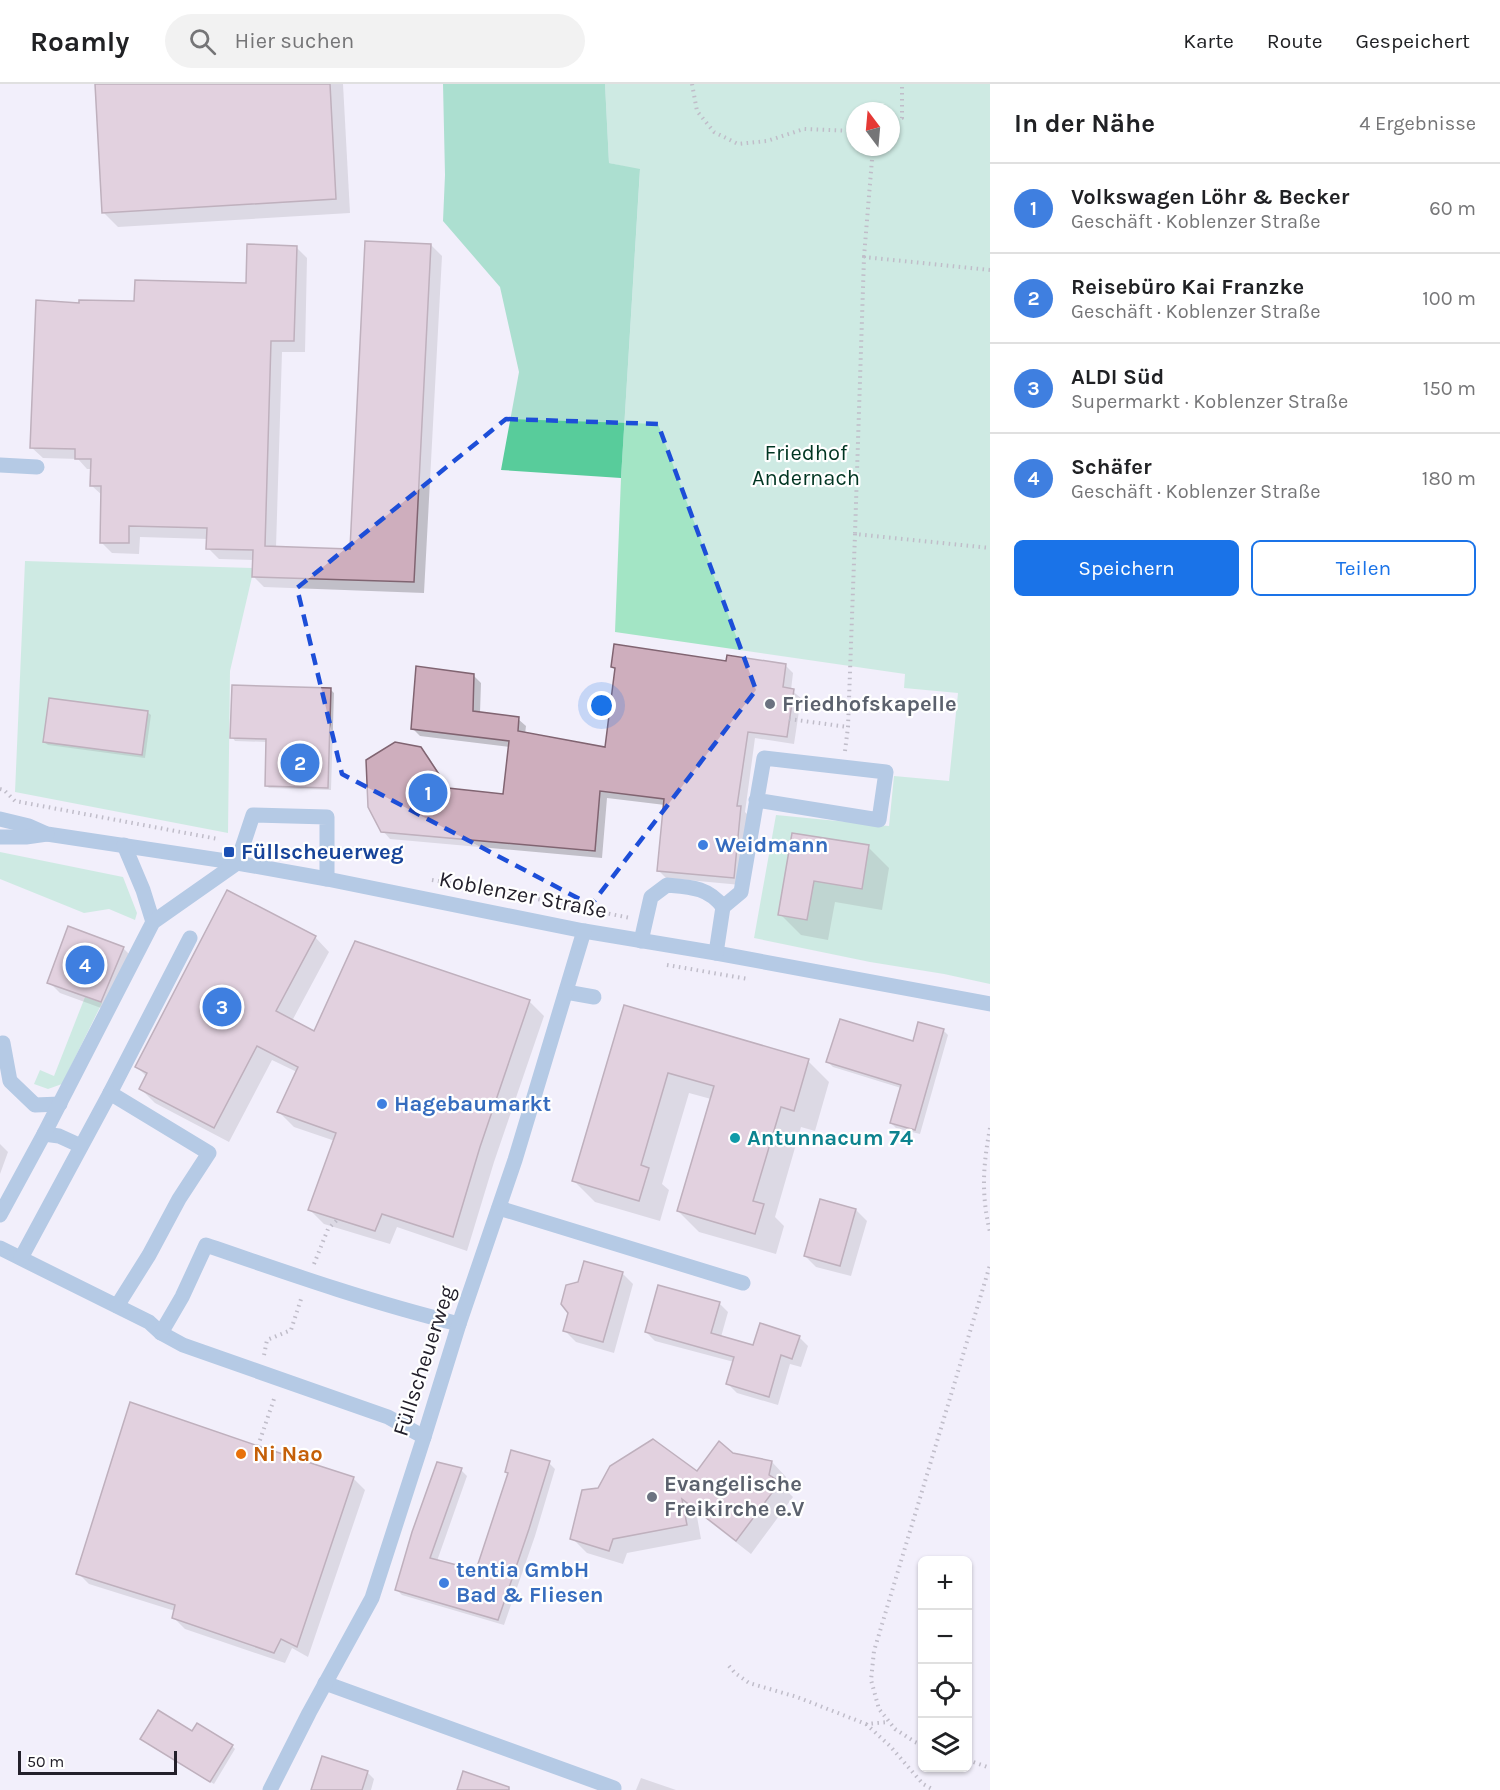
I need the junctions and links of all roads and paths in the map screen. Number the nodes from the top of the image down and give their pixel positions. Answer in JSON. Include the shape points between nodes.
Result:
{"nodes":[{"id":1,"x":692,"y":84,"type":"edge"},
{"id":2,"x":902,"y":84,"type":"edge"},
{"id":3,"x":900,"y":119,"type":"edge"},
{"id":4,"x":846,"y":130,"type":"edge"},
{"id":5,"x":872,"y":156,"type":"edge"},
{"id":6,"x":864,"y":257,"type":"junction"},
{"id":7,"x":990,"y":270,"type":"edge"},
{"id":8,"x":0,"y":465,"type":"edge"},
{"id":9,"x":37,"y":466,"type":"dead end"},
{"id":10,"x":855,"y":534,"type":"junction"},
{"id":11,"x":990,"y":548,"type":"edge"},
{"id":12,"x":789,"y":719,"type":"dead end"},
{"id":13,"x":848,"y":727,"type":"junction"},
{"id":14,"x":843,"y":767,"type":"junction"},
{"id":15,"x":0,"y":789,"type":"edge"},
{"id":16,"x":756,"y":800,"type":"junction"},
{"id":17,"x":0,"y":819,"type":"edge"},
{"id":18,"x":47,"y":834,"type":"junction"},
{"id":19,"x":0,"y":837,"type":"edge"},
{"id":20,"x":215,"y":839,"type":"dead end"},
{"id":21,"x":124,"y":845,"type":"junction"},
{"id":22,"x":237,"y":863,"type":"junction"},
{"id":23,"x":327,"y":879,"type":"junction"},
{"id":24,"x":723,"y":908,"type":"junction"},
{"id":25,"x":153,"y":922,"type":"junction"},
{"id":26,"x":584,"y":931,"type":"junction"},
{"id":27,"x":190,"y":938,"type":"dead end"},
{"id":28,"x":641,"y":941,"type":"junction"},
{"id":29,"x":716,"y":953,"type":"junction"},
{"id":30,"x":566,"y":992,"type":"junction"},
{"id":31,"x":594,"y":997,"type":"dead end"},
{"id":32,"x":990,"y":1004,"type":"edge"},
{"id":33,"x":3,"y":1043,"type":"dead end"},
{"id":34,"x":110,"y":1093,"type":"junction"},
{"id":35,"x":60,"y":1104,"type":"junction"},
{"id":36,"x":990,"y":1128,"type":"edge"},
{"id":37,"x":44,"y":1134,"type":"junction"},
{"id":38,"x":81,"y":1146,"type":"junction"},
{"id":39,"x":499,"y":1208,"type":"junction"},
{"id":40,"x":0,"y":1215,"type":"edge"},
{"id":41,"x":990,"y":1232,"type":"edge"},
{"id":42,"x":0,"y":1248,"type":"edge"},
{"id":43,"x":21,"y":1258,"type":"junction"},
{"id":44,"x":990,"y":1265,"type":"edge"},
{"id":45,"x":743,"y":1283,"type":"dead end"},
{"id":46,"x":117,"y":1306,"type":"junction"},
{"id":47,"x":459,"y":1324,"type":"junction"},
{"id":48,"x":291,"y":1330,"type":"dead end"},
{"id":49,"x":161,"y":1333,"type":"junction"},
{"id":50,"x":274,"y":1376,"type":"junction"},
{"id":51,"x":424,"y":1437,"type":"junction"},
{"id":52,"x":258,"y":1446,"type":"dead end"},
{"id":53,"x":729,"y":1666,"type":"dead end"},
{"id":54,"x":325,"y":1683,"type":"junction"},
{"id":55,"x":890,"y":1722,"type":"junction"},
{"id":56,"x":866,"y":1724,"type":"junction"},
{"id":57,"x":918,"y":1743,"type":"edge"},
{"id":58,"x":972,"y":1761,"type":"edge"},
{"id":59,"x":990,"y":1768,"type":"edge"},
{"id":60,"x":923,"y":1784,"type":"junction"},
{"id":61,"x":614,"y":1788,"type":"dead end"},
{"id":62,"x":270,"y":1790,"type":"edge"},
{"id":63,"x":924,"y":1790,"type":"edge"},
{"id":64,"x":934,"y":1790,"type":"edge"}],
"edges":[{"from":1,"to":4,"type":"path","via":[[697,111],[714,132],[738,144],[767,141],[804,129]]},
{"from":2,"to":3,"type":"path"},
{"from":5,"to":6,"type":"path"},
{"from":6,"to":7,"type":"path"},
{"from":6,"to":10,"type":"path"},
{"from":8,"to":9,"type":"street"},
{"from":10,"to":11,"type":"path"},
{"from":10,"to":13,"type":"path"},
{"from":12,"to":13,"type":"path"},
{"from":13,"to":14,"type":"path"},
{"from":14,"to":16,"type":"street","via":[[764,758]]},
{"from":14,"to":16,"type":"street","via":[[886,772],[879,820]]},
{"from":15,"to":20,"type":"path","via":[[15,801]]},
{"from":16,"to":24,"type":"street","via":[[741,892]]},
{"from":17,"to":18,"type":"street","name":"Koblenzer Straße"},
{"from":18,"to":19,"type":"street","name":"Koblenzer Straße"},
{"from":18,"to":21,"type":"street","name":"Koblenzer Straße"},
{"from":21,"to":22,"type":"street","name":"Koblenzer Straße"},
{"from":21,"to":25,"type":"street"},
{"from":22,"to":23,"type":"street","name":"Koblenzer Straße"},
{"from":22,"to":23,"type":"street","via":[[253,815],[327,817]]},
{"from":22,"to":25,"type":"street"},
{"from":23,"to":26,"type":"street","name":"Koblenzer Straße"},
{"from":24,"to":28,"type":"street","via":[[716,898],[697,888],[666,885],[651,897]]},
{"from":24,"to":29,"type":"street"},
{"from":25,"to":35,"type":"street"},
{"from":26,"to":28,"type":"street","name":"Koblenzer Straße"},
{"from":26,"to":30,"type":"street","name":"Füllscheuerweg"},
{"from":27,"to":34,"type":"street"},
{"from":28,"to":29,"type":"street","name":"Koblenzer Straße"},
{"from":29,"to":32,"type":"street","name":"Koblenzer Straße"},
{"from":30,"to":31,"type":"street"},
{"from":30,"to":39,"type":"street","name":"Füllscheuerweg"},
{"from":33,"to":35,"type":"street","via":[[10,1080],[35,1105]]},
{"from":34,"to":38,"type":"street"},
{"from":34,"to":46,"type":"street","via":[[209,1153]]},
{"from":35,"to":37,"type":"street"},
{"from":36,"to":41,"type":"path","via":[[982,1180]]},
{"from":37,"to":38,"type":"street"},
{"from":37,"to":40,"type":"street"},
{"from":38,"to":43,"type":"street"},
{"from":39,"to":45,"type":"street"},
{"from":39,"to":47,"type":"street","name":"Füllscheuerweg"},
{"from":42,"to":43,"type":"street"},
{"from":43,"to":46,"type":"street"},
{"from":44,"to":55,"type":"path","via":[[874,1651],[871,1680],[879,1709]]},
{"from":46,"to":49,"type":"street","via":[[149,1322]]},
{"from":47,"to":49,"type":"street","via":[[308,1280],[206,1245]]},
{"from":47,"to":51,"type":"street","name":"Füllscheuerweg"},
{"from":48,"to":50,"type":"path","via":[[267,1340],[264,1354]]},
{"from":49,"to":50,"type":"street","via":[[183,1345]]},
{"from":50,"to":51,"type":"street","via":[[388,1417]]},
{"from":50,"to":52,"type":"path"},
{"from":51,"to":54,"type":"street","name":"Füllscheuerweg","via":[[372,1598]]},
{"from":53,"to":56,"type":"path","via":[[749,1683]]},
{"from":54,"to":61,"type":"street"},
{"from":54,"to":62,"type":"street","name":"Füllscheuerweg"},
{"from":55,"to":56,"type":"path"},
{"from":55,"to":57,"type":"path"},
{"from":56,"to":60,"type":"path"},
{"from":58,"to":59,"type":"path"},
{"from":60,"to":63,"type":"path"},
{"from":60,"to":64,"type":"path"}]}
